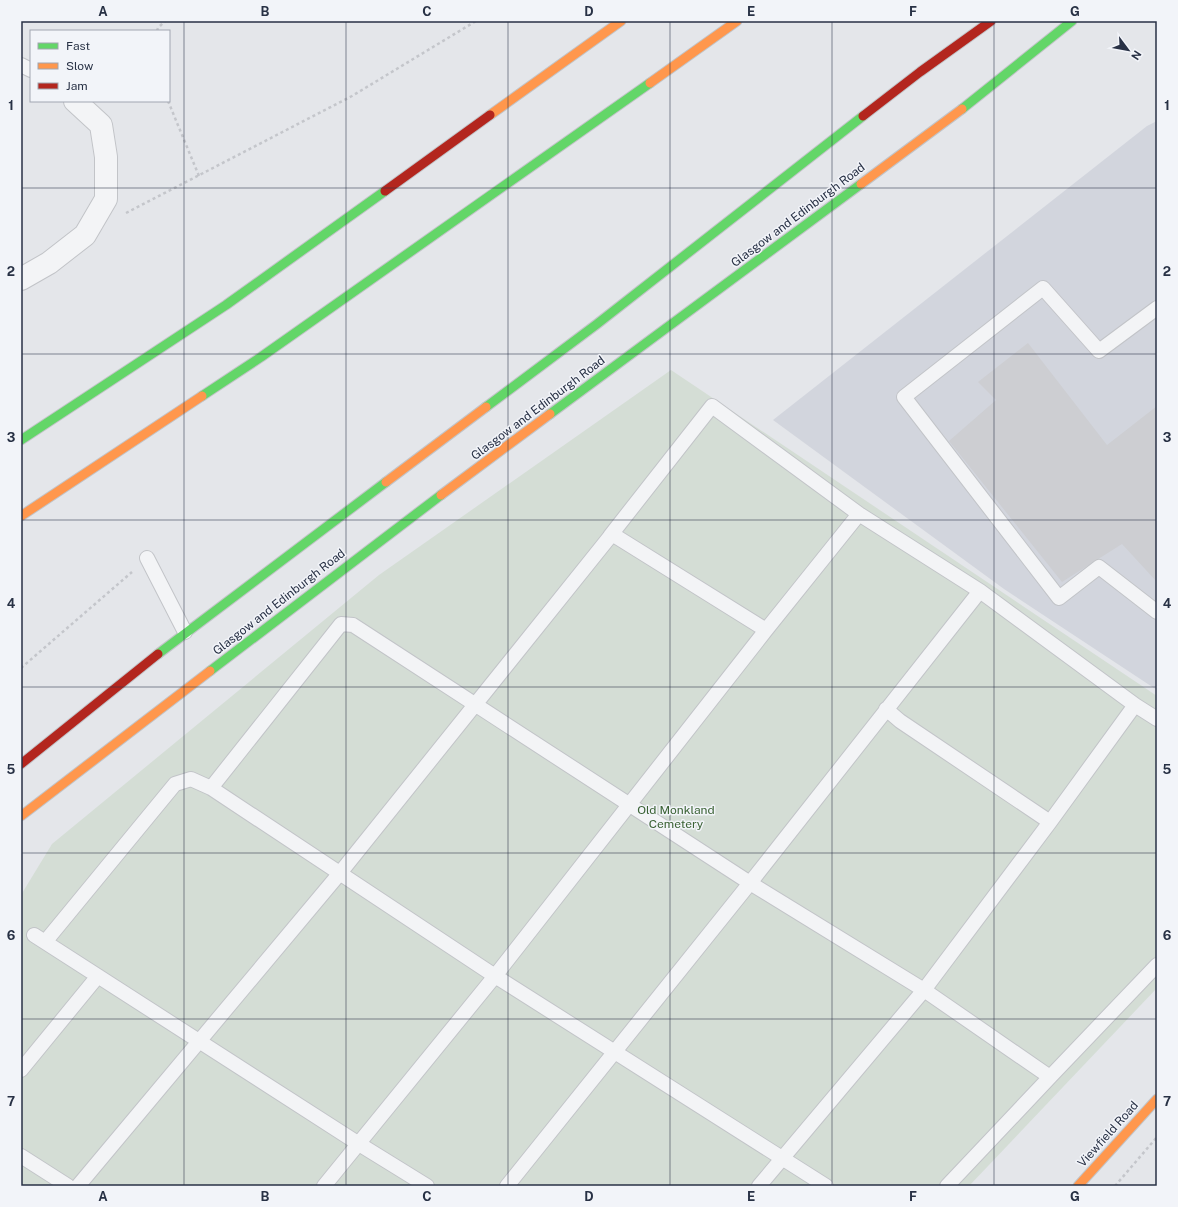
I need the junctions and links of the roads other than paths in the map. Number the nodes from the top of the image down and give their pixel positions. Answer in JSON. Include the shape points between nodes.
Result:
{"nodes":[{"id":1,"x":621,"y":21,"type":"edge"},
{"id":2,"x":737,"y":21,"type":"edge"},
{"id":3,"x":991,"y":21,"type":"edge"},
{"id":4,"x":1072,"y":21,"type":"edge"},
{"id":5,"x":21,"y":65,"type":"edge"},
{"id":6,"x":30,"y":70,"type":"edge"},
{"id":7,"x":76,"y":102,"type":"edge"},
{"id":8,"x":21,"y":279,"type":"edge"},
{"id":9,"x":1157,"y":308,"type":"edge"},
{"id":10,"x":21,"y":440,"type":"edge"},
{"id":11,"x":859,"y":514,"type":"junction"},
{"id":12,"x":21,"y":516,"type":"edge"},
{"id":13,"x":610,"y":536,"type":"junction"},
{"id":14,"x":147,"y":558,"type":"road end"},
{"id":15,"x":980,"y":591,"type":"junction"},
{"id":16,"x":1157,"y":612,"type":"edge"},
{"id":17,"x":766,"y":630,"type":"junction"},
{"id":18,"x":185,"y":632,"type":"junction"},
{"id":19,"x":1135,"y":704,"type":"junction"},
{"id":20,"x":474,"y":705,"type":"junction"},
{"id":21,"x":886,"y":709,"type":"junction"},
{"id":22,"x":1157,"y":718,"type":"edge"},
{"id":23,"x":21,"y":764,"type":"edge"},
{"id":24,"x":211,"y":788,"type":"junction"},
{"id":25,"x":629,"y":804,"type":"junction"},
{"id":26,"x":21,"y":816,"type":"edge"},
{"id":27,"x":1050,"y":822,"type":"junction"},
{"id":28,"x":340,"y":873,"type":"junction"},
{"id":29,"x":750,"y":883,"type":"junction"},
{"id":30,"x":1157,"y":965,"type":"edge"},
{"id":31,"x":98,"y":976,"type":"junction"},
{"id":32,"x":495,"y":976,"type":"junction"},
{"id":33,"x":924,"y":990,"type":"junction"},
{"id":34,"x":200,"y":1042,"type":"junction"},
{"id":35,"x":615,"y":1052,"type":"junction"},
{"id":36,"x":21,"y":1070,"type":"edge"},
{"id":37,"x":1050,"y":1077,"type":"junction"},
{"id":38,"x":1157,"y":1099,"type":"edge"},
{"id":39,"x":358,"y":1144,"type":"junction"},
{"id":40,"x":21,"y":1156,"type":"edge"},
{"id":41,"x":782,"y":1157,"type":"junction"},
{"id":42,"x":68,"y":1186,"type":"edge"},
{"id":43,"x":78,"y":1186,"type":"edge"},
{"id":44,"x":324,"y":1186,"type":"edge"},
{"id":45,"x":427,"y":1186,"type":"edge"},
{"id":46,"x":507,"y":1186,"type":"edge"},
{"id":47,"x":759,"y":1186,"type":"edge"},
{"id":48,"x":826,"y":1186,"type":"edge"},
{"id":49,"x":947,"y":1186,"type":"edge"},
{"id":50,"x":1078,"y":1186,"type":"edge"}],
"edges":[{"from":1,"to":10,"type":"main road","via":[[226,305]]},
{"from":2,"to":12,"type":"main road","via":[[261,357]]},
{"from":3,"to":18,"type":"main road","via":[[920,72],[597,324]]},
{"from":4,"to":26,"type":"main road","name":"Glasgow and Edinburgh Road","via":[[963,108],[376,543]]},
{"from":5,"to":6,"type":"lane"},
{"from":7,"to":8,"type":"street","via":[[101,125],[106,157],[106,199],[85,234],[49,263]]},
{"from":9,"to":16,"type":"lane","via":[[1099,351],[1043,288],[904,397],[1059,598],[1099,567]]},
{"from":11,"to":13,"type":"lane","via":[[712,406]]},
{"from":11,"to":15,"type":"lane"},
{"from":11,"to":17,"type":"lane"},
{"from":13,"to":17,"type":"lane","via":[[612,534]]},
{"from":13,"to":20,"type":"lane"},
{"from":14,"to":18,"type":"lane"},
{"from":15,"to":19,"type":"lane"},
{"from":15,"to":21,"type":"lane"},
{"from":17,"to":25,"type":"lane"},
{"from":18,"to":23,"type":"main road"},
{"from":19,"to":22,"type":"lane"},
{"from":19,"to":27,"type":"lane"},
{"from":20,"to":24,"type":"lane","via":[[354,625],[341,624]]},
{"from":20,"to":25,"type":"lane"},
{"from":20,"to":28,"type":"lane"},
{"from":21,"to":27,"type":"lane"},
{"from":21,"to":29,"type":"lane"},
{"from":24,"to":28,"type":"lane"},
{"from":24,"to":31,"type":"lane","via":[[191,779],[175,784],[39,938]]},
{"from":25,"to":29,"type":"lane"},
{"from":25,"to":32,"type":"lane"},
{"from":27,"to":33,"type":"lane"},
{"from":28,"to":32,"type":"lane"},
{"from":28,"to":34,"type":"lane"},
{"from":29,"to":33,"type":"lane"},
{"from":29,"to":35,"type":"lane"},
{"from":30,"to":37,"type":"lane"},
{"from":31,"to":34,"type":"lane"},
{"from":31,"to":36,"type":"lane"},
{"from":32,"to":35,"type":"lane"},
{"from":32,"to":39,"type":"lane"},
{"from":33,"to":37,"type":"lane"},
{"from":33,"to":41,"type":"lane"},
{"from":34,"to":39,"type":"lane"},
{"from":34,"to":43,"type":"lane"},
{"from":35,"to":41,"type":"lane"},
{"from":35,"to":46,"type":"lane"},
{"from":37,"to":49,"type":"lane"},
{"from":38,"to":50,"type":"main road","name":"Viewfield Road"},
{"from":39,"to":44,"type":"lane"},
{"from":39,"to":45,"type":"lane"},
{"from":40,"to":42,"type":"lane"},
{"from":41,"to":47,"type":"lane"},
{"from":41,"to":48,"type":"lane"}]}
